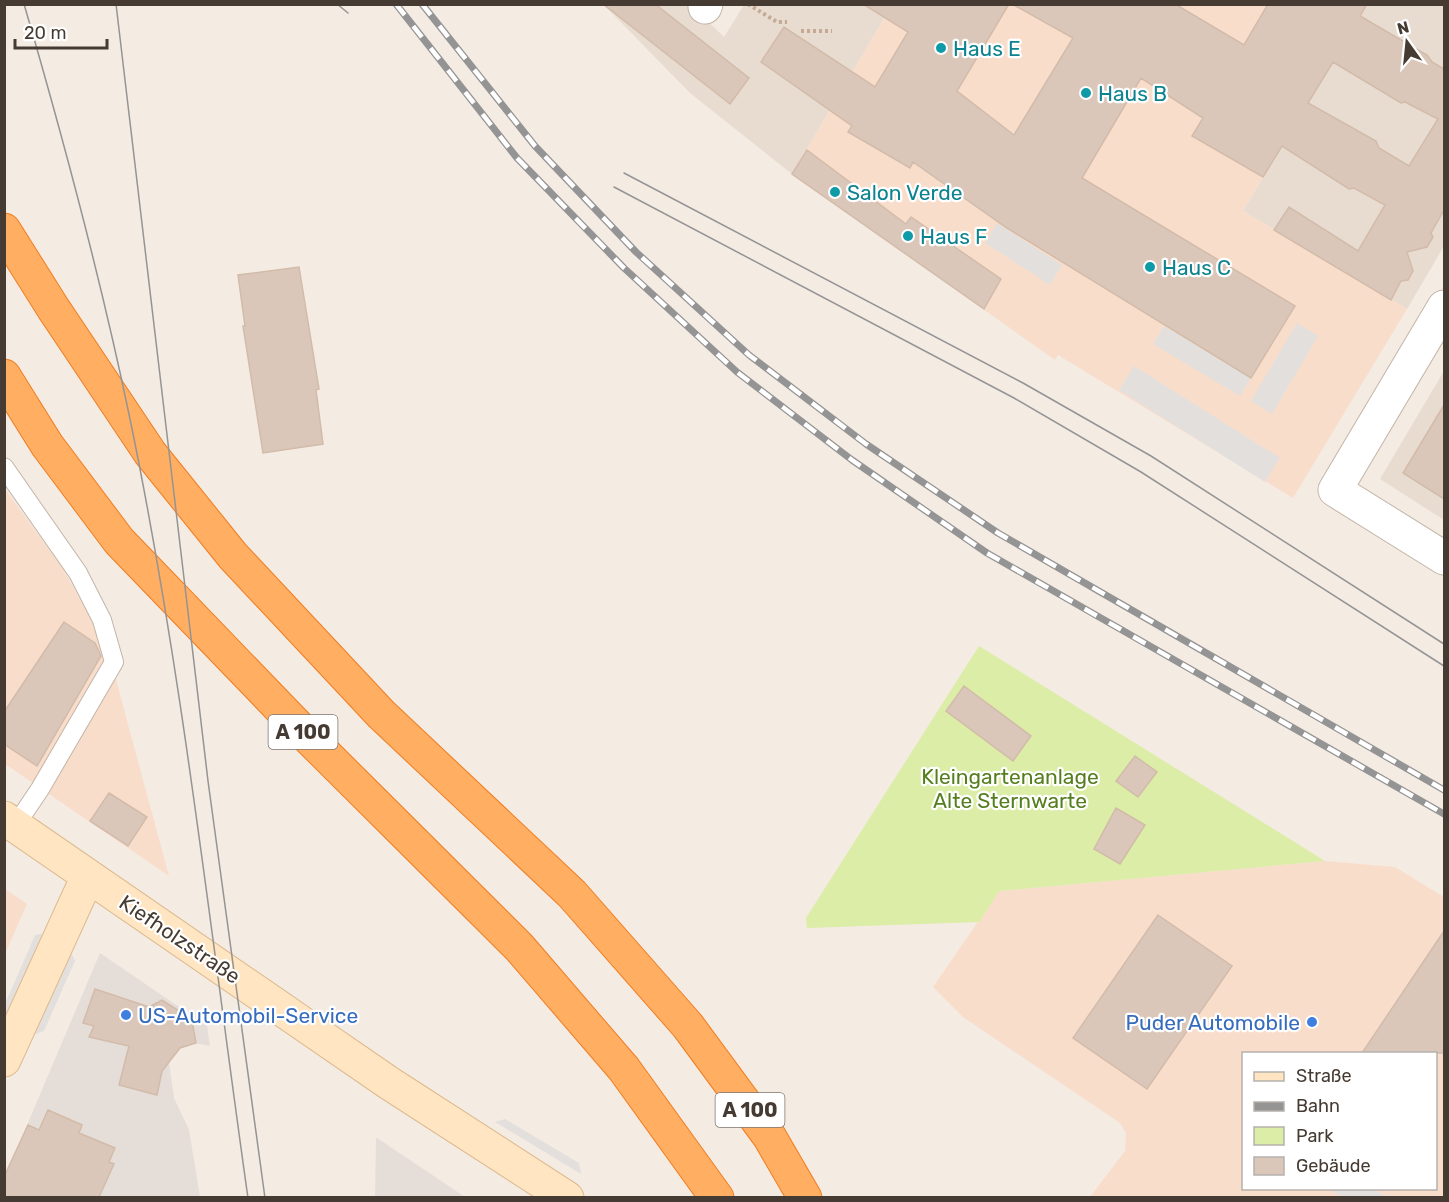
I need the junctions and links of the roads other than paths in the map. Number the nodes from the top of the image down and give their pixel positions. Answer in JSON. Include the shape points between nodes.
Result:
{"nodes":[{"id":1,"x":4,"y":230,"type":"edge"},
{"id":2,"x":1444,"y":307,"type":"edge"},
{"id":3,"x":4,"y":376,"type":"edge"},
{"id":4,"x":4,"y":467,"type":"edge"},
{"id":5,"x":1444,"y":558,"type":"edge"},
{"id":6,"x":10,"y":822,"type":"edge"},
{"id":7,"x":88,"y":876,"type":"junction"},
{"id":8,"x":4,"y":1060,"type":"edge"},
{"id":9,"x":567,"y":1197,"type":"edge"},
{"id":10,"x":717,"y":1197,"type":"edge"},
{"id":11,"x":806,"y":1197,"type":"edge"}],
"edges":[{"from":1,"to":11,"type":"highway","number":"A 100","via":[[150,453],[232,556],[381,714],[572,894],[688,1026],[769,1136]]},
{"from":2,"to":5,"type":"street","via":[[1335,490]]},
{"from":3,"to":10,"type":"highway","number":"A 100","via":[[47,445],[119,541],[307,736],[519,946],[624,1069]]},
{"from":4,"to":6,"type":"lane","via":[[78,573],[102,620],[114,662],[40,789]]},
{"from":6,"to":7,"type":"street","name":"Kiefholzstraße"},
{"from":7,"to":8,"type":"street"},
{"from":7,"to":9,"type":"street","name":"Kiefholzstraße","via":[[398,1089]]}]}
